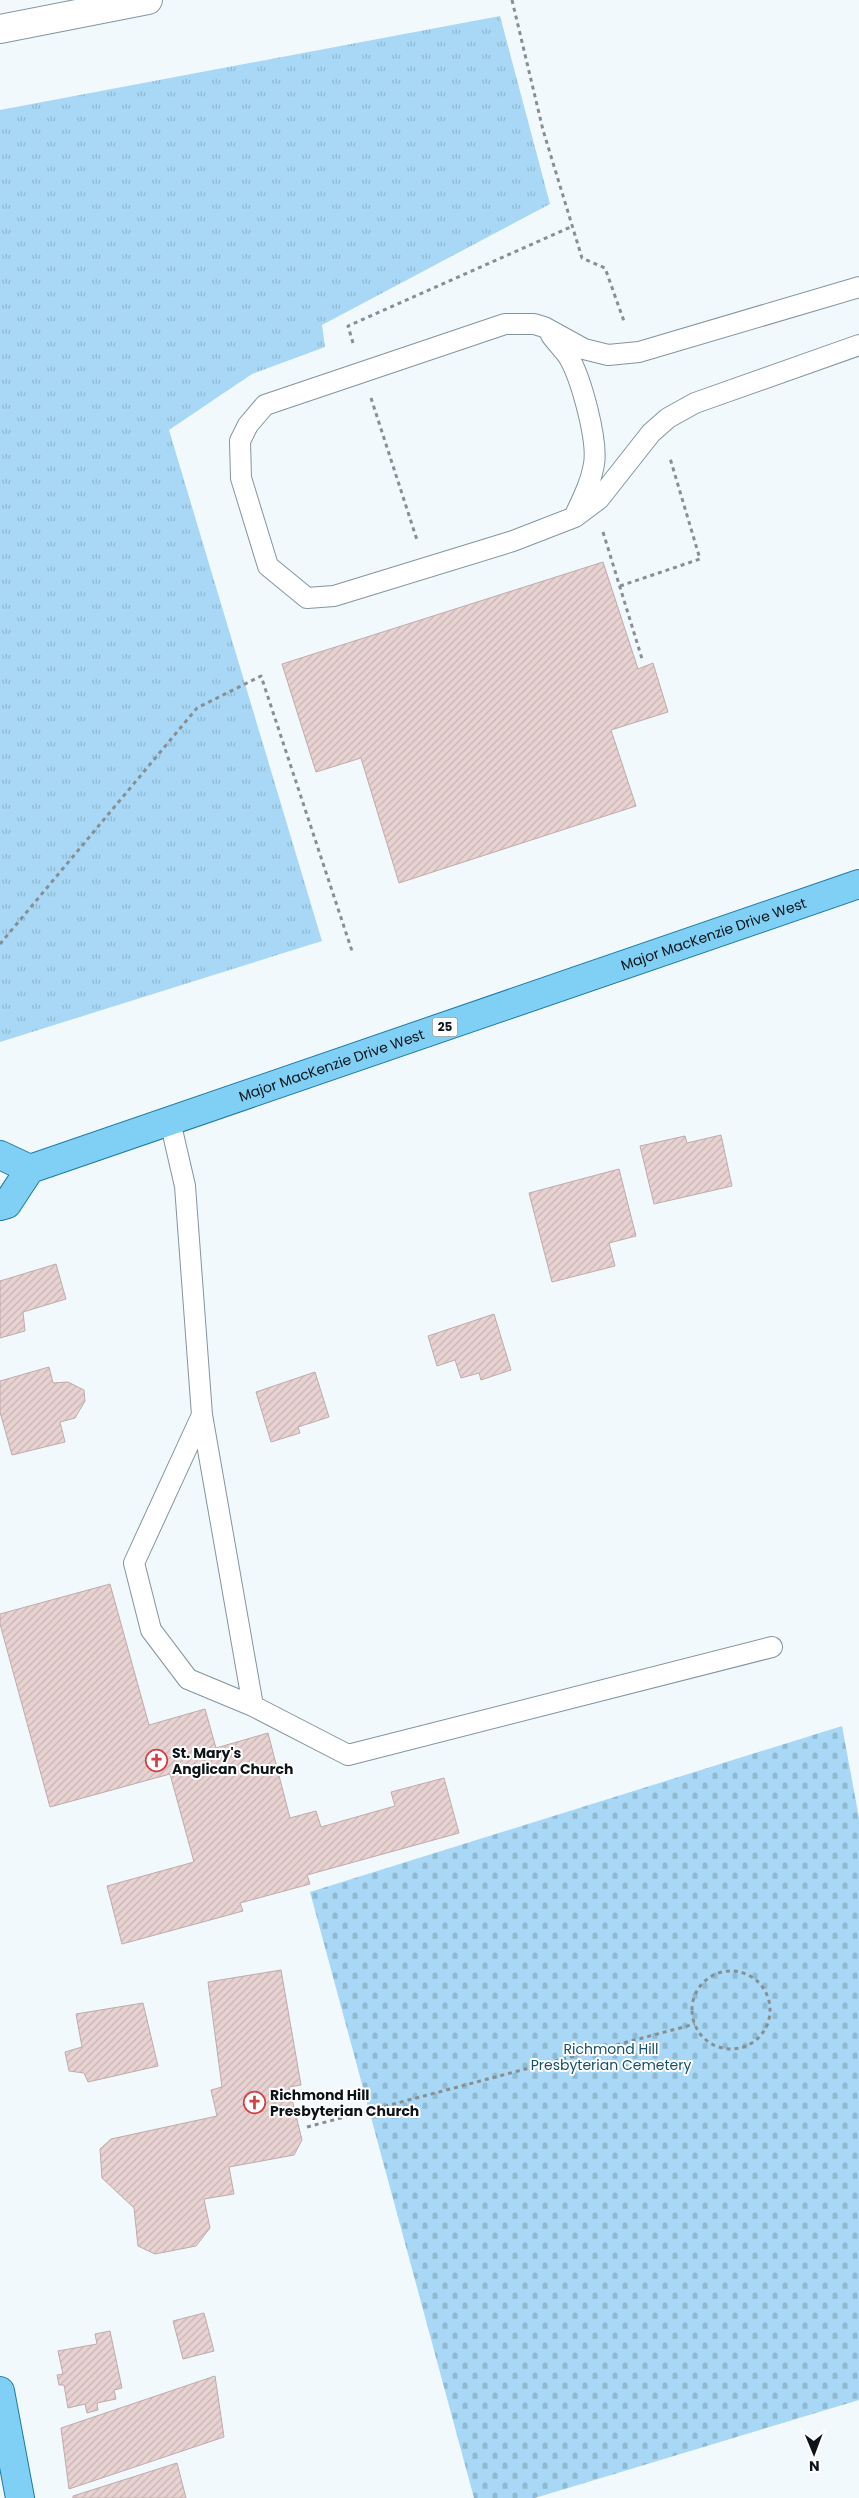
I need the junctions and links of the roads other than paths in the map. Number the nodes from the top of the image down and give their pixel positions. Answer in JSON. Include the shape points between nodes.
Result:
{"nodes":[{"id":1,"x":148,"y":0,"type":"edge"},
{"id":2,"x":0,"y":29,"type":"edge"},
{"id":3,"x":859,"y":287,"type":"edge"},
{"id":4,"x":544,"y":327,"type":"junction"},
{"id":5,"x":859,"y":345,"type":"edge"},
{"id":6,"x":575,"y":517,"type":"junction"},
{"id":7,"x":859,"y":884,"type":"edge"},
{"id":8,"x":170,"y":1121,"type":"junction"},
{"id":9,"x":0,"y":1155,"type":"edge"},
{"id":10,"x":30,"y":1169,"type":"junction"},
{"id":11,"x":0,"y":1206,"type":"edge"},
{"id":12,"x":202,"y":1415,"type":"junction"},
{"id":13,"x":772,"y":1647,"type":"dead end"},
{"id":14,"x":253,"y":1706,"type":"junction"},
{"id":15,"x":0,"y":2390,"type":"edge"},
{"id":16,"x":20,"y":2498,"type":"edge"}],
"edges":[{"from":1,"to":2,"type":"street"},
{"from":3,"to":4,"type":"lane","via":[[639,352],[608,355],[584,350]]},
{"from":4,"to":6,"type":"lane","via":[[568,356],[580,382],[594,446],[591,478]]},
{"from":4,"to":6,"type":"lane","via":[[505,324],[265,405],[248,425],[240,441],[241,478],[268,566],[307,598],[334,596],[513,541]]},
{"from":5,"to":6,"type":"lane","via":[[695,403],[668,418],[651,433],[599,499]]},
{"from":7,"to":8,"type":"main road","name":"Major MacKenzie Drive West","number":"25"},
{"from":8,"to":10,"type":"main road","name":"Major MacKenzie Drive West","number":"25"},
{"from":8,"to":12,"type":"lane","via":[[185,1186]]},
{"from":9,"to":10,"type":"main road"},
{"from":10,"to":11,"type":"main road","via":[[7,1204]]},
{"from":12,"to":14,"type":"lane"},
{"from":12,"to":14,"type":"lane","via":[[134,1563],[151,1630],[188,1678]]},
{"from":13,"to":14,"type":"lane","via":[[348,1756]]},
{"from":15,"to":16,"type":"main road"}]}
